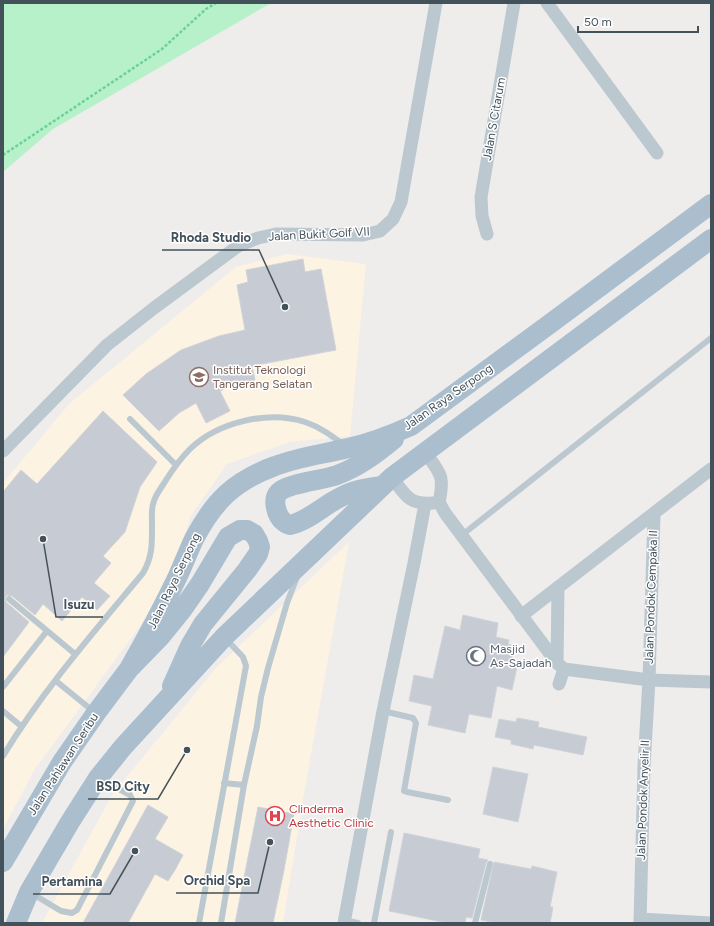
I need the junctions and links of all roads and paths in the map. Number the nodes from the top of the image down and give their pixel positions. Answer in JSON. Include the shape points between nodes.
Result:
{"nodes":[{"id":1,"x":216,"y":3,"type":"edge"},
{"id":2,"x":436,"y":3,"type":"edge"},
{"id":3,"x":514,"y":3,"type":"edge"},
{"id":4,"x":547,"y":3,"type":"edge"},
{"id":5,"x":657,"y":153,"type":"dead end"},
{"id":6,"x":3,"y":155,"type":"edge"},
{"id":7,"x":711,"y":204,"type":"edge"},
{"id":8,"x":487,"y":234,"type":"dead end"},
{"id":9,"x":711,"y":239,"type":"edge"},
{"id":10,"x":711,"y":338,"type":"edge"},
{"id":11,"x":130,"y":419,"type":"dead end"},
{"id":12,"x":411,"y":426,"type":"junction"},
{"id":13,"x":349,"y":448,"type":"junction"},
{"id":14,"x":3,"y":451,"type":"edge"},
{"id":15,"x":425,"y":452,"type":"junction"},
{"id":16,"x":176,"y":465,"type":"junction"},
{"id":17,"x":711,"y":469,"type":"edge"},
{"id":18,"x":387,"y":482,"type":"junction"},
{"id":19,"x":439,"y":502,"type":"junction"},
{"id":20,"x":424,"y":504,"type":"junction"},
{"id":21,"x":654,"y":514,"type":"junction"},
{"id":22,"x":462,"y":535,"type":"junction"},
{"id":23,"x":302,"y":562,"type":"junction"},
{"id":24,"x":558,"y":587,"type":"junction"},
{"id":25,"x":9,"y":599,"type":"dead end"},
{"id":26,"x":521,"y":616,"type":"junction"},
{"id":27,"x":47,"y":631,"type":"junction"},
{"id":28,"x":224,"y":637,"type":"junction"},
{"id":29,"x":75,"y":654,"type":"junction"},
{"id":30,"x":560,"y":666,"type":"junction"},
{"id":31,"x":129,"y":669,"type":"junction"},
{"id":32,"x":649,"y":680,"type":"junction"},
{"id":33,"x":56,"y":681,"type":"junction"},
{"id":34,"x":711,"y":682,"type":"edge"},
{"id":35,"x":559,"y":684,"type":"dead end"},
{"id":36,"x":3,"y":687,"type":"edge"},
{"id":37,"x":164,"y":702,"type":"junction"},
{"id":38,"x":3,"y":711,"type":"edge"},
{"id":39,"x":383,"y":711,"type":"junction"},
{"id":40,"x":96,"y":713,"type":"junction"},
{"id":41,"x":21,"y":726,"type":"junction"},
{"id":42,"x":3,"y":756,"type":"edge"},
{"id":43,"x":98,"y":778,"type":"junction"},
{"id":44,"x":224,"y":783,"type":"junction"},
{"id":45,"x":244,"y":785,"type":"junction"},
{"id":46,"x":448,"y":800,"type":"dead end"},
{"id":47,"x":391,"y":832,"type":"dead end"},
{"id":48,"x":3,"y":862,"type":"edge"},
{"id":49,"x":490,"y":864,"type":"dead end"},
{"id":50,"x":29,"y":892,"type":"junction"},
{"id":51,"x":640,"y":921,"type":"edge"},
{"id":52,"x":344,"y":922,"type":"edge"},
{"id":53,"x":16,"y":923,"type":"edge"},
{"id":54,"x":199,"y":923,"type":"edge"},
{"id":55,"x":221,"y":923,"type":"edge"},
{"id":56,"x":358,"y":923,"type":"edge"},
{"id":57,"x":374,"y":923,"type":"edge"},
{"id":58,"x":475,"y":923,"type":"edge"},
{"id":59,"x":711,"y":923,"type":"edge"}],
"edges":[{"from":1,"to":6,"type":"path","via":[[162,49]]},
{"from":2,"to":14,"type":"street","name":"Jalan Bukit Golf VII","via":[[400,202],[393,219],[380,230],[363,235],[276,234],[238,246],[106,345]]},
{"from":3,"to":8,"type":"street","name":"Jalan S Citarum","via":[[481,197],[482,216]]},
{"from":4,"to":5,"type":"street"},
{"from":7,"to":12,"type":"main road","name":"Jalan Raya Serpong"},
{"from":9,"to":15,"type":"main road"},
{"from":10,"to":22,"type":"lane"},
{"from":11,"to":16,"type":"lane"},
{"from":12,"to":13,"type":"main road","name":"Jalan Raya Serpong"},
{"from":12,"to":18,"type":"main road","via":[[354,468],[283,489],[278,492],[275,504],[284,522],[290,525],[304,520],[351,492]]},
{"from":13,"to":16,"type":"lane","via":[[323,430],[305,422],[286,418],[256,419],[224,428],[208,436],[191,448]]},
{"from":13,"to":31,"type":"main road","name":"Jalan Raya Serpong","via":[[275,466],[229,490],[211,510],[194,540],[178,577]]},
{"from":15,"to":18,"type":"main road"},
{"from":15,"to":19,"type":"street","via":[[442,478]]},
{"from":16,"to":29,"type":"lane","via":[[154,501],[148,563]]},
{"from":17,"to":21,"type":"street"},
{"from":18,"to":20,"type":"street","via":[[413,502]]},
{"from":18,"to":23,"type":"main road"},
{"from":19,"to":20,"type":"street"},
{"from":19,"to":22,"type":"street"},
{"from":20,"to":39,"type":"street"},
{"from":21,"to":24,"type":"street"},
{"from":21,"to":32,"type":"street","name":"Jalan Pondok Cempaka II"},
{"from":22,"to":26,"type":"street"},
{"from":23,"to":28,"type":"main road"},
{"from":23,"to":45,"type":"lane","via":[[268,668]]},
{"from":24,"to":26,"type":"street"},
{"from":24,"to":30,"type":"street"},
{"from":25,"to":27,"type":"lane"},
{"from":26,"to":30,"type":"street"},
{"from":27,"to":29,"type":"lane"},
{"from":27,"to":36,"type":"lane"},
{"from":28,"to":37,"type":"main road"},
{"from":28,"to":44,"type":"lane","via":[[243,657],[246,666]]},
{"from":29,"to":33,"type":"lane"},
{"from":30,"to":32,"type":"street"},
{"from":30,"to":35,"type":"street"},
{"from":31,"to":37,"type":"main road","via":[[182,610],[228,537],[240,530],[254,534],[260,547],[258,554],[203,624]]},
{"from":31,"to":40,"type":"main road","name":"Jalan Pahlawan Seribu"},
{"from":32,"to":34,"type":"street"},
{"from":32,"to":51,"type":"street","name":"Jalan Pondok Anyelir II"},
{"from":33,"to":40,"type":"lane"},
{"from":33,"to":41,"type":"lane"},
{"from":37,"to":43,"type":"main road","via":[[122,747]]},
{"from":38,"to":41,"type":"lane"},
{"from":39,"to":46,"type":"lane","via":[[413,718],[416,723],[404,791]]},
{"from":39,"to":52,"type":"street"},
{"from":40,"to":48,"type":"main road","name":"Jalan Pahlawan Seribu","via":[[62,762]]},
{"from":41,"to":42,"type":"lane"},
{"from":43,"to":50,"type":"main road"},
{"from":43,"to":50,"type":"lane","via":[[130,795],[133,801],[76,910],[72,913],[61,911]]},
{"from":44,"to":45,"type":"lane"},
{"from":44,"to":54,"type":"lane"},
{"from":45,"to":55,"type":"lane"},
{"from":47,"to":57,"type":"lane"},
{"from":49,"to":58,"type":"lane"},
{"from":50,"to":53,"type":"main road"},
{"from":51,"to":59,"type":"street"},
{"from":52,"to":56,"type":"lane"}]}
